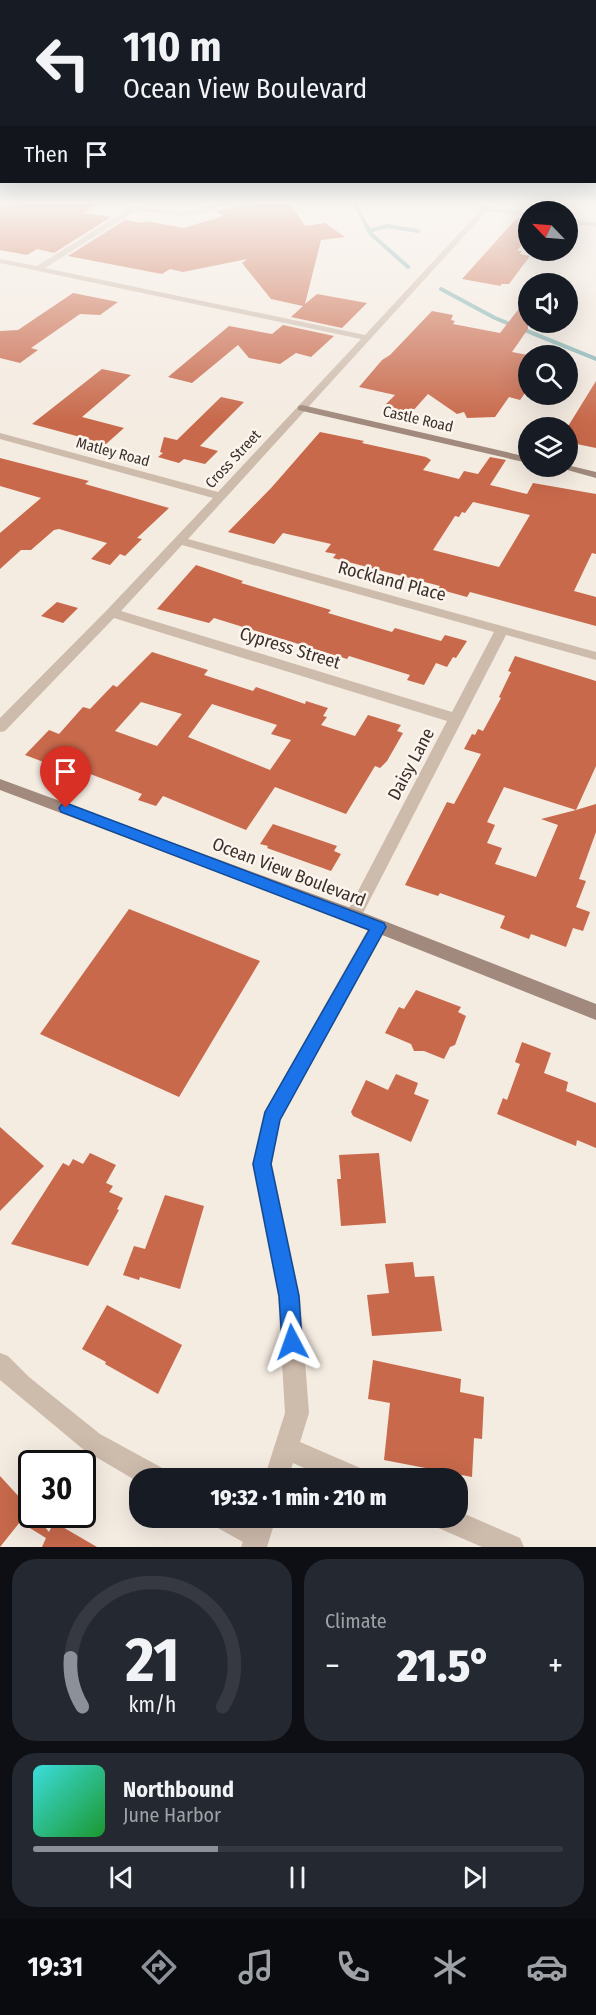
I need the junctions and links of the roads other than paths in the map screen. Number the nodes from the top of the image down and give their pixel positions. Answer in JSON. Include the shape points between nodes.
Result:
{"nodes":[{"id":1,"x":72,"y":276,"type":"edge"},
{"id":2,"x":424,"y":276,"type":"edge"},
{"id":3,"x":367,"y":338,"type":"junction"},
{"id":4,"x":302,"y":408,"type":"junction"},
{"id":5,"x":0,"y":436,"type":"edge"},
{"id":6,"x":518,"y":458,"type":"edge"},
{"id":7,"x":578,"y":471,"type":"edge"},
{"id":8,"x":596,"y":475,"type":"edge"},
{"id":9,"x":219,"y":496,"type":"junction"},
{"id":10,"x":179,"y":540,"type":"junction"},
{"id":11,"x":112,"y":612,"type":"junction"},
{"id":12,"x":502,"y":630,"type":"junction"},
{"id":13,"x":596,"y":656,"type":"edge"},
{"id":14,"x":457,"y":719,"type":"junction"},
{"id":15,"x":0,"y":728,"type":"edge"},
{"id":16,"x":0,"y":784,"type":"edge"},
{"id":17,"x":353,"y":916,"type":"junction"},
{"id":18,"x":378,"y":927,"type":"junction"},
{"id":19,"x":594,"y":1007,"type":"edge"},
{"id":20,"x":0,"y":1364,"type":"edge"},
{"id":21,"x":286,"y":1448,"type":"junction"},
{"id":22,"x":138,"y":1468,"type":"edge"},
{"id":23,"x":280,"y":1468,"type":"edge"},
{"id":24,"x":331,"y":1468,"type":"edge"},
{"id":25,"x":468,"y":1528,"type":"edge"},
{"id":26,"x":512,"y":1547,"type":"edge"}],
"edges":[{"from":1,"to":3,"type":"street"},
{"from":2,"to":3,"type":"street","name":"Cross Street"},
{"from":3,"to":4,"type":"street","name":"Cross Street"},
{"from":4,"to":6,"type":"street","name":"Castle Road"},
{"from":4,"to":9,"type":"street","name":"Cross Street"},
{"from":5,"to":9,"type":"street","name":"Matley Road"},
{"from":7,"to":8,"type":"street"},
{"from":9,"to":10,"type":"street","name":"Cross Street"},
{"from":10,"to":11,"type":"street","name":"Cross Street"},
{"from":10,"to":12,"type":"street","name":"Rockland Place"},
{"from":11,"to":14,"type":"street","name":"Cypress Street"},
{"from":11,"to":15,"type":"street","name":"Cross Street"},
{"from":12,"to":13,"type":"street","name":"Rockland Place"},
{"from":12,"to":14,"type":"street","name":"Daisy Lane"},
{"from":14,"to":17,"type":"street","name":"Daisy Lane"},
{"from":16,"to":17,"type":"street","name":"Ocean View Boulevard"},
{"from":17,"to":18,"type":"street","name":"Ocean View Boulevard"},
{"from":18,"to":19,"type":"street","name":"Ocean View Boulevard"},
{"from":18,"to":21,"type":"street","via":[[271,1118],[262,1164],[289,1296],[297,1413]]},
{"from":20,"to":22,"type":"street","via":[[92,1442]]},
{"from":21,"to":23,"type":"street"},
{"from":21,"to":24,"type":"street"},
{"from":25,"to":26,"type":"street"}]}
